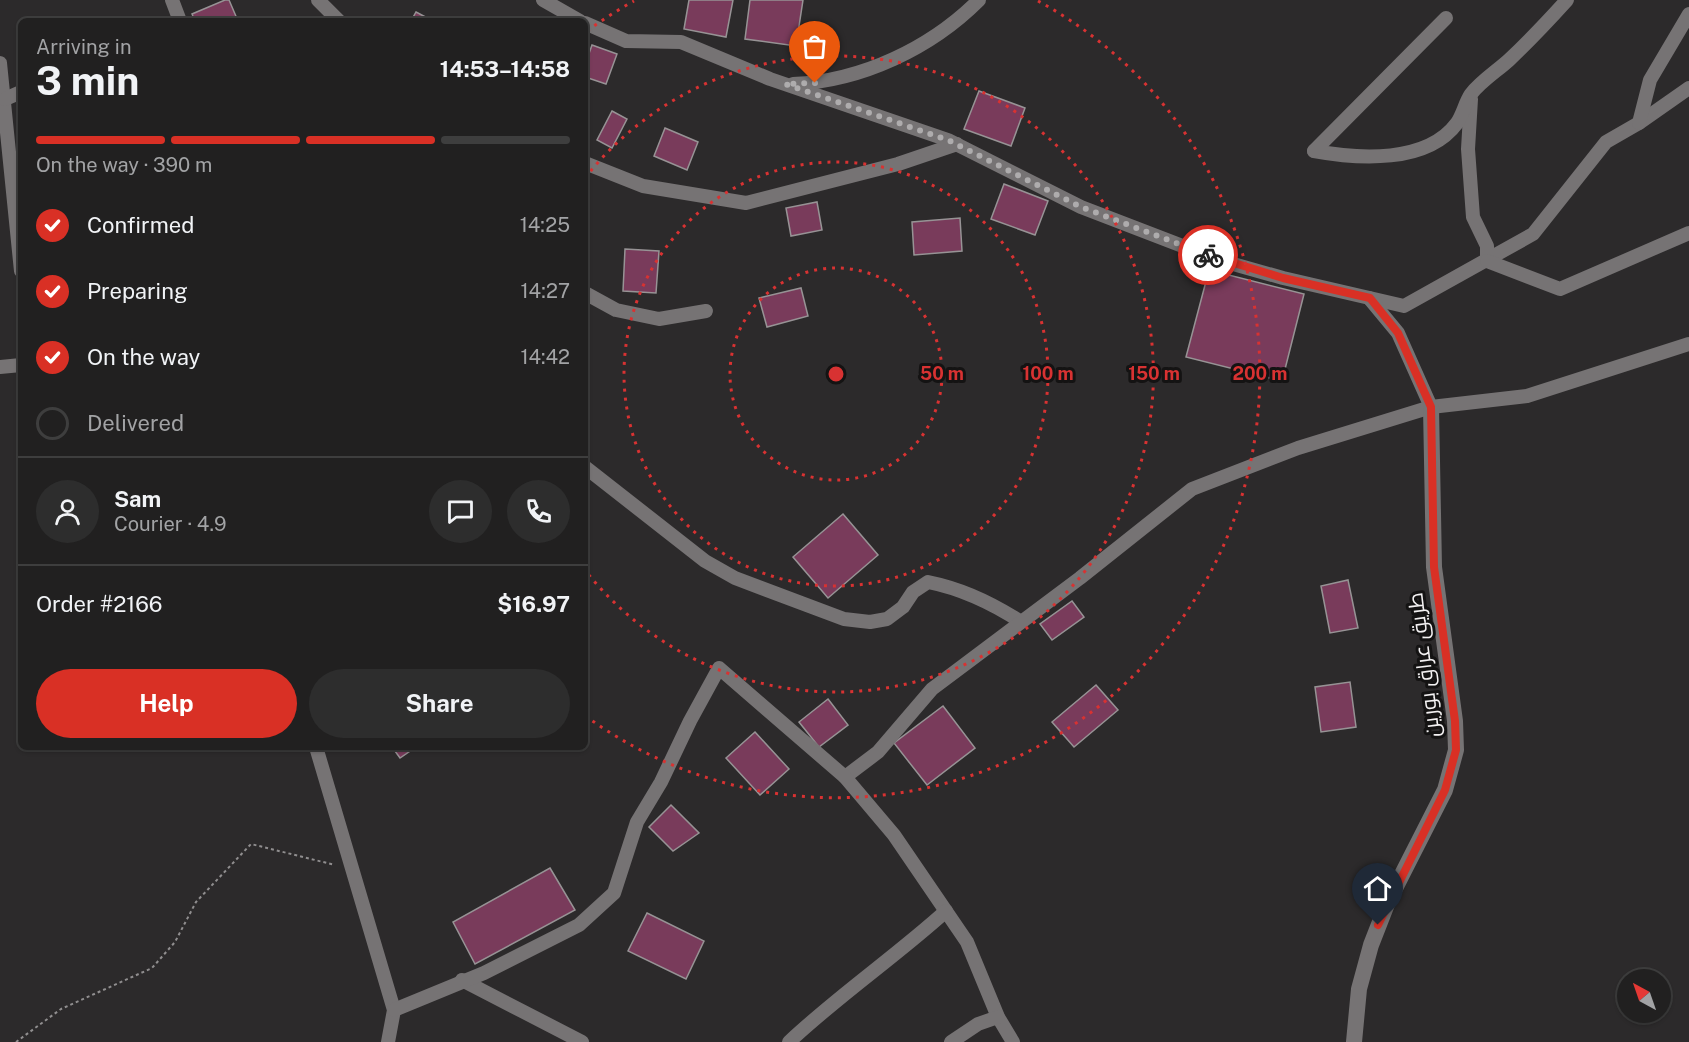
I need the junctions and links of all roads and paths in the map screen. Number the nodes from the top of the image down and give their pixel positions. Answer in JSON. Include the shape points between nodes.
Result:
{"nodes":[{"id":1,"x":172,"y":0,"type":"edge"},
{"id":2,"x":318,"y":0,"type":"edge"},
{"id":3,"x":543,"y":0,"type":"edge"},
{"id":4,"x":980,"y":0,"type":"edge"},
{"id":5,"x":1567,"y":0,"type":"edge"},
{"id":6,"x":1689,"y":14,"type":"edge"},
{"id":7,"x":179,"y":18,"type":"edge"},
{"id":8,"x":336,"y":18,"type":"edge"},
{"id":9,"x":575,"y":18,"type":"edge"},
{"id":10,"x":1446,"y":18,"type":"dead end"},
{"id":11,"x":588,"y":24,"type":"edge"},
{"id":12,"x":0,"y":63,"type":"edge"},
{"id":13,"x":785,"y":84,"type":"junction"},
{"id":14,"x":1689,"y":88,"type":"edge"},
{"id":15,"x":18,"y":93,"type":"edge"},
{"id":16,"x":1472,"y":94,"type":"junction"},
{"id":17,"x":5,"y":99,"type":"junction"},
{"id":18,"x":1639,"y":123,"type":"junction"},
{"id":19,"x":957,"y":144,"type":"junction"},
{"id":20,"x":588,"y":164,"type":"edge"},
{"id":21,"x":18,"y":218,"type":"edge"},
{"id":22,"x":1689,"y":233,"type":"edge"},
{"id":23,"x":1487,"y":261,"type":"junction"},
{"id":24,"x":588,"y":295,"type":"edge"},
{"id":25,"x":1370,"y":298,"type":"junction"},
{"id":26,"x":706,"y":311,"type":"dead end"},
{"id":27,"x":1689,"y":344,"type":"edge"},
{"id":28,"x":18,"y":365,"type":"edge"},
{"id":29,"x":0,"y":367,"type":"edge"},
{"id":30,"x":1431,"y":407,"type":"junction"},
{"id":31,"x":588,"y":469,"type":"edge"},
{"id":32,"x":1021,"y":622,"type":"junction"},
{"id":33,"x":317,"y":750,"type":"edge"},
{"id":34,"x":845,"y":777,"type":"junction"},
{"id":35,"x":353,"y":870,"type":"junction"},
{"id":36,"x":946,"y":911,"type":"junction"},
{"id":37,"x":462,"y":980,"type":"junction"},
{"id":38,"x":394,"y":1010,"type":"junction"},
{"id":39,"x":998,"y":1017,"type":"junction"},
{"id":40,"x":16,"y":1042,"type":"edge"},
{"id":41,"x":388,"y":1042,"type":"edge"},
{"id":42,"x":582,"y":1042,"type":"edge"},
{"id":43,"x":789,"y":1042,"type":"edge"},
{"id":44,"x":951,"y":1042,"type":"edge"},
{"id":45,"x":1013,"y":1042,"type":"edge"},
{"id":46,"x":1354,"y":1042,"type":"edge"}],
"edges":[{"from":1,"to":7,"type":"street"},
{"from":2,"to":8,"type":"street"},
{"from":3,"to":9,"type":"street"},
{"from":4,"to":13,"type":"street","via":[[903,56],[815,83]]},
{"from":5,"to":16,"type":"street"},
{"from":6,"to":18,"type":"street","via":[[1650,80]]},
{"from":10,"to":16,"type":"street","via":[[1314,152],[1371,156],[1403,153],[1432,144],[1456,124]]},
{"from":11,"to":13,"type":"street","via":[[626,41],[681,42]]},
{"from":12,"to":17,"type":"street"},
{"from":13,"to":19,"type":"street"},
{"from":14,"to":18,"type":"street"},
{"from":15,"to":17,"type":"street"},
{"from":16,"to":23,"type":"street","via":[[1468,149],[1473,217],[1487,246]]},
{"from":17,"to":21,"type":"street"},
{"from":18,"to":23,"type":"street","via":[[1606,142],[1533,234]]},
{"from":19,"to":20,"type":"street","via":[[897,164],[746,202],[643,186]]},
{"from":19,"to":25,"type":"street","via":[[1081,207],[1219,260]]},
{"from":22,"to":23,"type":"street","via":[[1560,289]]},
{"from":23,"to":25,"type":"street","via":[[1404,306]]},
{"from":24,"to":26,"type":"street","via":[[616,310],[659,319]]},
{"from":25,"to":30,"type":"street","via":[[1398,333]]},
{"from":27,"to":30,"type":"street","via":[[1527,396]]},
{"from":28,"to":29,"type":"street"},
{"from":30,"to":32,"type":"street","via":[[1298,448],[1192,489]]},
{"from":30,"to":46,"type":"street","name":"طريق عراق بورين","via":[[1434,567],[1456,727],[1455,756],[1445,790],[1387,904],[1371,945],[1359,989]]},
{"from":31,"to":32,"type":"street","via":[[705,561],[735,578],[844,619],[886,619],[928,582],[978,597]]},
{"from":32,"to":34,"type":"street","via":[[932,689],[879,752]]},
{"from":33,"to":35,"type":"street"},
{"from":34,"to":36,"type":"street","via":[[894,836]]},
{"from":34,"to":37,"type":"street","via":[[719,668],[638,822],[614,893],[579,925],[484,973]]},
{"from":35,"to":38,"type":"street"},
{"from":35,"to":40,"type":"path","via":[[250,843],[196,902],[175,942],[152,968],[61,1009]]},
{"from":36,"to":39,"type":"street","via":[[967,942]]},
{"from":36,"to":43,"type":"street"},
{"from":37,"to":38,"type":"street"},
{"from":37,"to":42,"type":"street"},
{"from":38,"to":41,"type":"street"},
{"from":39,"to":44,"type":"street","via":[[978,1024]]},
{"from":39,"to":45,"type":"street"}]}
